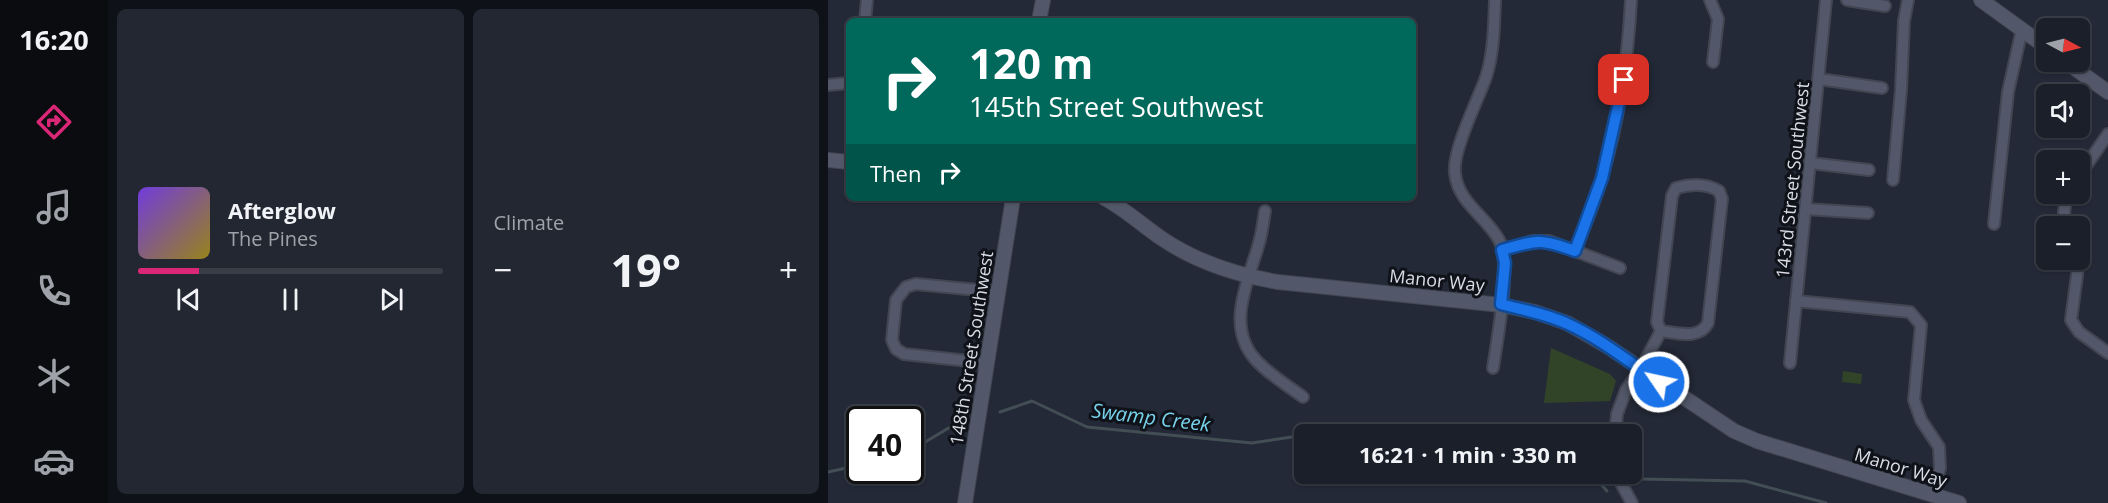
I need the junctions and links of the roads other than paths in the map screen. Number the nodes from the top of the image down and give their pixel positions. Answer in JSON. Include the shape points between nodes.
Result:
{"nodes":[{"id":1,"x":867,"y":0,"type":"edge"},
{"id":2,"x":1043,"y":0,"type":"edge"},
{"id":3,"x":1495,"y":0,"type":"edge"},
{"id":4,"x":1631,"y":0,"type":"edge"},
{"id":5,"x":1710,"y":0,"type":"edge"},
{"id":6,"x":1827,"y":0,"type":"edge"},
{"id":7,"x":1847,"y":0,"type":"edge"},
{"id":8,"x":1908,"y":0,"type":"edge"},
{"id":9,"x":1981,"y":0,"type":"edge"},
{"id":10,"x":1886,"y":6,"type":"dead end"},
{"id":11,"x":865,"y":18,"type":"edge"},
{"id":12,"x":1040,"y":18,"type":"edge"},
{"id":13,"x":2022,"y":29,"type":"junction"},
{"id":14,"x":2036,"y":40,"type":"edge"},
{"id":15,"x":1713,"y":62,"type":"dead end"},
{"id":16,"x":2080,"y":72,"type":"edge"},
{"id":17,"x":1819,"y":79,"type":"junction"},
{"id":18,"x":846,"y":83,"type":"edge"},
{"id":19,"x":828,"y":85,"type":"edge"},
{"id":20,"x":1882,"y":88,"type":"dead end"},
{"id":21,"x":2108,"y":92,"type":"edge"},
{"id":22,"x":2108,"y":134,"type":"edge"},
{"id":23,"x":2090,"y":160,"type":"edge"},
{"id":24,"x":846,"y":162,"type":"edge"},
{"id":25,"x":1810,"y":163,"type":"junction"},
{"id":26,"x":828,"y":164,"type":"edge"},
{"id":27,"x":1869,"y":170,"type":"dead end"},
{"id":28,"x":1893,"y":180,"type":"dead end"},
{"id":29,"x":1013,"y":201,"type":"edge"},
{"id":30,"x":1109,"y":201,"type":"edge"},
{"id":31,"x":1806,"y":209,"type":"junction"},
{"id":32,"x":1265,"y":211,"type":"dead end"},
{"id":33,"x":1868,"y":213,"type":"dead end"},
{"id":34,"x":1994,"y":224,"type":"dead end"},
{"id":35,"x":1502,"y":250,"type":"junction"},
{"id":36,"x":1575,"y":251,"type":"junction"},
{"id":37,"x":1620,"y":268,"type":"dead end"},
{"id":38,"x":2078,"y":270,"type":"edge"},
{"id":39,"x":1248,"y":277,"type":"junction"},
{"id":40,"x":998,"y":292,"type":"junction"},
{"id":41,"x":1796,"y":301,"type":"junction"},
{"id":42,"x":1501,"y":304,"type":"junction"},
{"id":43,"x":1661,"y":331,"type":"junction"},
{"id":44,"x":2108,"y":353,"type":"edge"},
{"id":45,"x":987,"y":363,"type":"junction"},
{"id":46,"x":1790,"y":363,"type":"dead end"},
{"id":47,"x":1493,"y":368,"type":"dead end"},
{"id":48,"x":1640,"y":370,"type":"junction"},
{"id":49,"x":1303,"y":397,"type":"dead end"},
{"id":50,"x":1616,"y":424,"type":"edge"},
{"id":51,"x":1622,"y":484,"type":"edge"},
{"id":52,"x":1932,"y":495,"type":"junction"},
{"id":53,"x":965,"y":503,"type":"edge"},
{"id":54,"x":1632,"y":503,"type":"edge"},
{"id":55,"x":1959,"y":503,"type":"edge"}],
"edges":[{"from":1,"to":11,"type":"street"},
{"from":2,"to":12,"type":"street"},
{"from":3,"to":35,"type":"street","via":[[1491,58],[1455,157],[1455,172],[1466,201],[1491,228]]},
{"from":4,"to":36,"type":"street","via":[[1624,80],[1615,124],[1602,178]]},
{"from":5,"to":15,"type":"street","via":[[1718,19]]},
{"from":6,"to":17,"type":"street","name":"143rd Street Southwest"},
{"from":7,"to":10,"type":"street"},
{"from":8,"to":28,"type":"street"},
{"from":9,"to":13,"type":"street"},
{"from":13,"to":14,"type":"street"},
{"from":13,"to":34,"type":"street","via":[[2008,92]]},
{"from":16,"to":21,"type":"street"},
{"from":17,"to":20,"type":"street"},
{"from":17,"to":25,"type":"street","name":"143rd Street Southwest"},
{"from":18,"to":19,"type":"street"},
{"from":22,"to":23,"type":"street"},
{"from":24,"to":26,"type":"street"},
{"from":25,"to":27,"type":"street"},
{"from":25,"to":31,"type":"street","name":"143rd Street Southwest"},
{"from":29,"to":40,"type":"street","name":"148th Street Southwest"},
{"from":30,"to":39,"type":"street","name":"Manor Way","via":[[1181,250]]},
{"from":31,"to":33,"type":"street"},
{"from":31,"to":41,"type":"street","name":"143rd Street Southwest"},
{"from":32,"to":39,"type":"street"},
{"from":35,"to":36,"type":"street","via":[[1533,241],[1549,241]]},
{"from":35,"to":42,"type":"street","via":[[1505,263]]},
{"from":36,"to":37,"type":"street"},
{"from":38,"to":44,"type":"street","via":[[2072,320],[2079,333]]},
{"from":39,"to":42,"type":"street","name":"Manor Way"},
{"from":39,"to":49,"type":"street","via":[[1240,318],[1246,346],[1255,359]]},
{"from":40,"to":45,"type":"street","name":"148th Street Southwest"},
{"from":40,"to":45,"type":"street","via":[[916,284],[906,286],[896,300],[892,340],[896,349],[904,354]]},
{"from":41,"to":46,"type":"street","name":"143rd Street Southwest"},
{"from":41,"to":52,"type":"street","via":[[1910,312],[1921,325],[1914,400],[1921,420],[1939,447],[1940,468]]},
{"from":42,"to":47,"type":"street"},
{"from":42,"to":48,"type":"street","name":"Manor Way","via":[[1567,323]]},
{"from":43,"to":43,"type":"street","via":[[1697,334],[1708,323],[1722,199],[1719,191],[1688,184],[1676,188],[1672,196],[1657,322]]},
{"from":43,"to":48,"type":"street"},
{"from":45,"to":53,"type":"street","name":"148th Street Southwest"},
{"from":48,"to":50,"type":"street","via":[[1626,390]]},
{"from":48,"to":52,"type":"street","name":"Manor Way","via":[[1734,431],[1757,441]]},
{"from":51,"to":54,"type":"street"},
{"from":52,"to":55,"type":"street","name":"Manor Way"}]}
